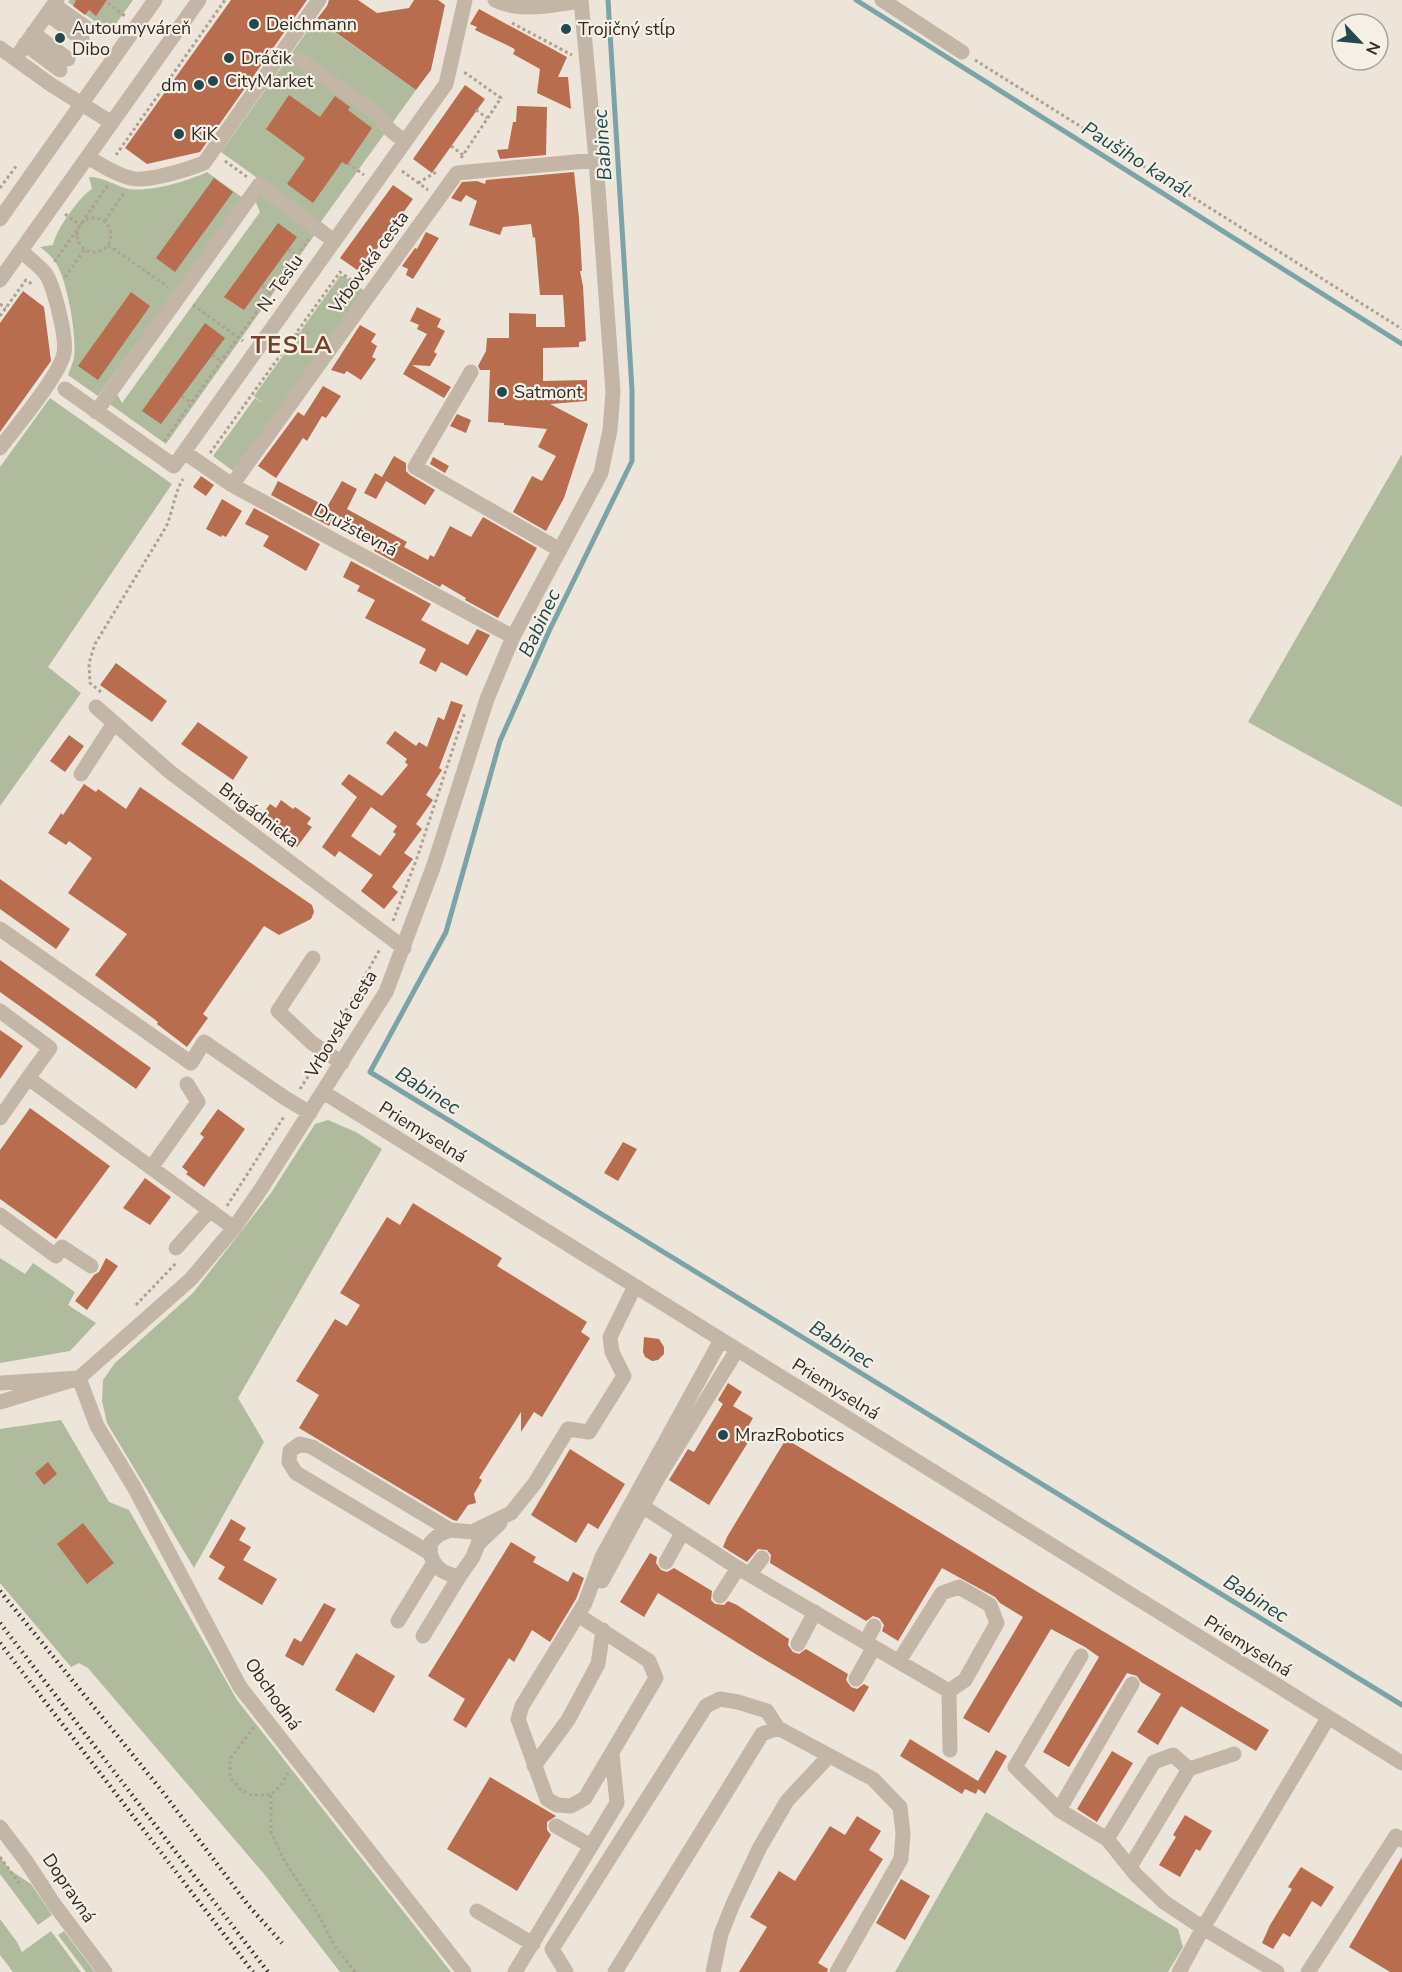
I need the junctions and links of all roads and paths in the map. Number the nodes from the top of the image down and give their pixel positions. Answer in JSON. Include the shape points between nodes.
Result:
{"nodes":[{"id":1,"x":155,"y":0,"type":"edge"},
{"id":2,"x":199,"y":0,"type":"edge"},
{"id":3,"x":225,"y":0,"type":"edge"},
{"id":4,"x":319,"y":0,"type":"edge"},
{"id":5,"x":465,"y":0,"type":"edge"},
{"id":6,"x":495,"y":0,"type":"edge"},
{"id":7,"x":581,"y":0,"type":"edge"},
{"id":8,"x":882,"y":0,"type":"edge"},
{"id":9,"x":108,"y":3,"type":"dead end"},
{"id":10,"x":53,"y":6,"type":"edge"},
{"id":11,"x":125,"y":16,"type":"dead end"},
{"id":12,"x":504,"y":19,"type":"dead end"},
{"id":13,"x":85,"y":34,"type":"dead end"},
{"id":14,"x":29,"y":39,"type":"junction"},
{"id":15,"x":0,"y":48,"type":"edge"},
{"id":16,"x":962,"y":52,"type":"joint"},
{"id":17,"x":572,"y":56,"type":"dead end"},
{"id":18,"x":15,"y":59,"type":"junction"},
{"id":19,"x":299,"y":60,"type":"dead end"},
{"id":20,"x":451,"y":62,"type":"junction"},
{"id":21,"x":64,"y":64,"type":"dead end"},
{"id":22,"x":82,"y":104,"type":"junction"},
{"id":23,"x":476,"y":110,"type":"dead end"},
{"id":24,"x":488,"y":118,"type":"junction"},
{"id":25,"x":112,"y":123,"type":"junction"},
{"id":26,"x":405,"y":141,"type":"junction"},
{"id":27,"x":451,"y":146,"type":"dead end"},
{"id":28,"x":463,"y":155,"type":"junction"},
{"id":29,"x":88,"y":157,"type":"junction"},
{"id":30,"x":223,"y":160,"type":"dead end"},
{"id":31,"x":596,"y":160,"type":"junction"},
{"id":32,"x":124,"y":161,"type":"dead end"},
{"id":33,"x":390,"y":162,"type":"junction"},
{"id":34,"x":348,"y":164,"type":"dead end"},
{"id":35,"x":366,"y":176,"type":"dead end"},
{"id":36,"x":453,"y":179,"type":"junction"},
{"id":37,"x":111,"y":182,"type":"dead end"},
{"id":38,"x":259,"y":185,"type":"junction"},
{"id":39,"x":127,"y":189,"type":"dead end"},
{"id":40,"x":440,"y":198,"type":"junction"},
{"id":41,"x":0,"y":219,"type":"edge"},
{"id":42,"x":105,"y":221,"type":"junction"},
{"id":43,"x":80,"y":225,"type":"junction"},
{"id":44,"x":317,"y":228,"type":"junction"},
{"id":45,"x":334,"y":241,"type":"junction"},
{"id":46,"x":85,"y":249,"type":"junction"},
{"id":47,"x":288,"y":249,"type":"dead end"},
{"id":48,"x":21,"y":251,"type":"junction"},
{"id":49,"x":297,"y":256,"type":"junction"},
{"id":50,"x":55,"y":261,"type":"dead end"},
{"id":51,"x":0,"y":280,"type":"edge"},
{"id":52,"x":63,"y":280,"type":"dead end"},
{"id":53,"x":261,"y":286,"type":"dead end"},
{"id":54,"x":36,"y":287,"type":"dead end"},
{"id":55,"x":271,"y":292,"type":"junction"},
{"id":56,"x":370,"y":293,"type":"junction"},
{"id":57,"x":0,"y":304,"type":"edge"},
{"id":58,"x":6,"y":308,"type":"junction"},
{"id":59,"x":0,"y":316,"type":"edge"},
{"id":60,"x":1402,"y":329,"type":"edge"},
{"id":61,"x":308,"y":332,"type":"dead end"},
{"id":62,"x":296,"y":334,"type":"junction"},
{"id":63,"x":212,"y":354,"type":"dead end"},
{"id":64,"x":221,"y":361,"type":"junction"},
{"id":65,"x":471,"y":372,"type":"dead end"},
{"id":66,"x":65,"y":389,"type":"dead end"},
{"id":67,"x":182,"y":396,"type":"dead end"},
{"id":68,"x":191,"y":403,"type":"junction"},
{"id":69,"x":96,"y":412,"type":"junction"},
{"id":70,"x":0,"y":448,"type":"edge"},
{"id":71,"x":155,"y":453,"type":"junction"},
{"id":72,"x":194,"y":459,"type":"junction"},
{"id":73,"x":232,"y":485,"type":"junction"},
{"id":74,"x":560,"y":550,"type":"junction"},
{"id":75,"x":513,"y":637,"type":"junction"},
{"id":76,"x":96,"y":707,"type":"joint"},
{"id":77,"x":114,"y":723,"type":"junction"},
{"id":78,"x":81,"y":774,"type":"dead end"},
{"id":79,"x":0,"y":929,"type":"edge"},
{"id":80,"x":404,"y":948,"type":"junction"},
{"id":81,"x":313,"y":958,"type":"dead end"},
{"id":82,"x":0,"y":1011,"type":"edge"},
{"id":83,"x":342,"y":1063,"type":"junction"},
{"id":84,"x":28,"y":1078,"type":"junction"},
{"id":85,"x":187,"y":1084,"type":"dead end"},
{"id":86,"x":323,"y":1092,"type":"junction"},
{"id":87,"x":310,"y":1113,"type":"junction"},
{"id":88,"x":0,"y":1118,"type":"edge"},
{"id":89,"x":151,"y":1168,"type":"junction"},
{"id":90,"x":210,"y":1210,"type":"junction"},
{"id":91,"x":0,"y":1215,"type":"edge"},
{"id":92,"x":234,"y":1228,"type":"junction"},
{"id":93,"x":176,"y":1248,"type":"dead end"},
{"id":94,"x":91,"y":1266,"type":"dead end"},
{"id":95,"x":635,"y":1286,"type":"junction"},
{"id":96,"x":721,"y":1340,"type":"junction"},
{"id":97,"x":736,"y":1350,"type":"junction"},
{"id":98,"x":79,"y":1378,"type":"junction"},
{"id":99,"x":0,"y":1383,"type":"edge"},
{"id":100,"x":0,"y":1402,"type":"edge"},
{"id":101,"x":642,"y":1506,"type":"junction"},
{"id":102,"x":450,"y":1530,"type":"junction"},
{"id":103,"x":682,"y":1533,"type":"junction"},
{"id":104,"x":475,"y":1538,"type":"junction"},
{"id":105,"x":762,"y":1557,"type":"dead end"},
{"id":106,"x":432,"y":1558,"type":"junction"},
{"id":107,"x":666,"y":1562,"type":"dead end"},
{"id":108,"x":744,"y":1571,"type":"junction"},
{"id":109,"x":459,"y":1578,"type":"junction"},
{"id":110,"x":602,"y":1581,"type":"dead end"},
{"id":111,"x":720,"y":1596,"type":"dead end"},
{"id":112,"x":815,"y":1612,"type":"junction"},
{"id":113,"x":578,"y":1615,"type":"junction"},
{"id":114,"x":398,"y":1621,"type":"dead end"},
{"id":115,"x":874,"y":1626,"type":"dead end"},
{"id":116,"x":603,"y":1630,"type":"junction"},
{"id":117,"x":423,"y":1636,"type":"dead end"},
{"id":118,"x":798,"y":1644,"type":"dead end"},
{"id":119,"x":870,"y":1644,"type":"junction"},
{"id":120,"x":1081,"y":1656,"type":"dead end"},
{"id":121,"x":899,"y":1661,"type":"junction"},
{"id":122,"x":856,"y":1679,"type":"dead end"},
{"id":123,"x":1132,"y":1684,"type":"dead end"},
{"id":124,"x":949,"y":1691,"type":"junction"},
{"id":125,"x":262,"y":1716,"type":"junction"},
{"id":126,"x":1328,"y":1718,"type":"junction"},
{"id":127,"x":778,"y":1728,"type":"junction"},
{"id":128,"x":950,"y":1750,"type":"dead end"},
{"id":129,"x":612,"y":1754,"type":"junction"},
{"id":130,"x":1234,"y":1754,"type":"dead end"},
{"id":131,"x":829,"y":1756,"type":"junction"},
{"id":132,"x":295,"y":1758,"type":"junction"},
{"id":133,"x":1402,"y":1763,"type":"edge"},
{"id":134,"x":534,"y":1766,"type":"junction"},
{"id":135,"x":1189,"y":1769,"type":"junction"},
{"id":136,"x":271,"y":1795,"type":"junction"},
{"id":137,"x":1059,"y":1810,"type":"junction"},
{"id":138,"x":0,"y":1827,"type":"edge"},
{"id":139,"x":556,"y":1827,"type":"dead end"},
{"id":140,"x":1107,"y":1839,"type":"junction"},
{"id":141,"x":1402,"y":1840,"type":"edge"},
{"id":142,"x":591,"y":1846,"type":"junction"},
{"id":143,"x":1130,"y":1867,"type":"junction"},
{"id":144,"x":477,"y":1911,"type":"dead end"},
{"id":145,"x":1203,"y":1928,"type":"junction"},
{"id":146,"x":533,"y":1944,"type":"junction"},
{"id":147,"x":105,"y":1972,"type":"edge"},
{"id":148,"x":355,"y":1972,"type":"edge"},
{"id":149,"x":464,"y":1972,"type":"edge"},
{"id":150,"x":515,"y":1972,"type":"edge"},
{"id":151,"x":566,"y":1972,"type":"edge"},
{"id":152,"x":615,"y":1972,"type":"edge"},
{"id":153,"x":713,"y":1972,"type":"edge"},
{"id":154,"x":837,"y":1972,"type":"edge"},
{"id":155,"x":1179,"y":1972,"type":"edge"},
{"id":156,"x":1277,"y":1972,"type":"edge"},
{"id":157,"x":1308,"y":1972,"type":"edge"}],
"edges":[{"from":1,"to":22,"type":"street"},
{"from":2,"to":25,"type":"street"},
{"from":3,"to":32,"type":"path","via":[[115,154]]},
{"from":4,"to":29,"type":"street","via":[[204,163],[133,180]]},
{"from":5,"to":20,"type":"street","name":"N. Teslu"},
{"from":6,"to":7,"type":"street","via":[[529,8]]},
{"from":7,"to":31,"type":"street","name":"Vrbovská cesta"},
{"from":8,"to":16,"type":"street"},
{"from":9,"to":11,"type":"path"},
{"from":10,"to":13,"type":"street"},
{"from":10,"to":14,"type":"street"},
{"from":12,"to":17,"type":"path"},
{"from":14,"to":18,"type":"street"},
{"from":14,"to":21,"type":"street"},
{"from":15,"to":18,"type":"street"},
{"from":16,"to":60,"type":"path"},
{"from":18,"to":22,"type":"street"},
{"from":19,"to":26,"type":"street","via":[[379,115],[388,129]]},
{"from":20,"to":24,"type":"path","via":[[501,98]]},
{"from":20,"to":26,"type":"street","name":"N. Teslu","via":[[446,84]]},
{"from":22,"to":25,"type":"street"},
{"from":22,"to":41,"type":"street"},
{"from":23,"to":24,"type":"path"},
{"from":24,"to":28,"type":"path"},
{"from":25,"to":29,"type":"street"},
{"from":26,"to":33,"type":"street","name":"N. Teslu"},
{"from":27,"to":28,"type":"path"},
{"from":28,"to":36,"type":"path"},
{"from":29,"to":48,"type":"street"},
{"from":30,"to":38,"type":"path"},
{"from":31,"to":36,"type":"street","via":[[457,173]]},
{"from":31,"to":74,"type":"street","name":"Vrbovská cesta","via":[[613,392],[610,430],[601,472]]},
{"from":33,"to":40,"type":"path"},
{"from":33,"to":45,"type":"street","name":"N. Teslu"},
{"from":34,"to":35,"type":"path"},
{"from":36,"to":40,"type":"street","name":"Vrbovská cesta"},
{"from":37,"to":43,"type":"path"},
{"from":38,"to":44,"type":"street"},
{"from":38,"to":69,"type":"street"},
{"from":39,"to":42,"type":"path"},
{"from":40,"to":56,"type":"street","name":"Vrbovská cesta"},
{"from":42,"to":43,"type":"path","via":[[94,218]]},
{"from":42,"to":46,"type":"path","via":[[111,234],[108,244],[95,252]]},
{"from":43,"to":46,"type":"path","via":[[78,240]]},
{"from":43,"to":50,"type":"path"},
{"from":44,"to":45,"type":"street"},
{"from":44,"to":49,"type":"path"},
{"from":45,"to":72,"type":"street","name":"N. Teslu"},
{"from":46,"to":52,"type":"path"},
{"from":47,"to":49,"type":"path"},
{"from":48,"to":51,"type":"street"},
{"from":48,"to":70,"type":"street","via":[[46,274],[58,303],[64,352],[53,377]]},
{"from":49,"to":55,"type":"path"},
{"from":53,"to":55,"type":"path"},
{"from":54,"to":58,"type":"path","via":[[26,280]]},
{"from":55,"to":64,"type":"path"},
{"from":56,"to":62,"type":"path","via":[[340,272]]},
{"from":56,"to":73,"type":"street","name":"Vrbovská cesta"},
{"from":57,"to":58,"type":"path"},
{"from":58,"to":59,"type":"path"},
{"from":61,"to":62,"type":"path"},
{"from":62,"to":72,"type":"path"},
{"from":63,"to":64,"type":"path"},
{"from":64,"to":68,"type":"path"},
{"from":65,"to":74,"type":"street","via":[[415,467]]},
{"from":66,"to":69,"type":"street"},
{"from":67,"to":68,"type":"path"},
{"from":68,"to":71,"type":"path"},
{"from":69,"to":71,"type":"street"},
{"from":71,"to":72,"type":"street","via":[[174,466]]},
{"from":72,"to":73,"type":"street","name":"Družstevná"},
{"from":72,"to":76,"type":"path","via":[[180,483],[166,526],[91,654],[90,683],[104,695]]},
{"from":73,"to":75,"type":"street","name":"Družstevná"},
{"from":74,"to":75,"type":"street","name":"Vrbovská cesta"},
{"from":75,"to":80,"type":"street","name":"Vrbovská cesta","via":[[487,699]]},
{"from":76,"to":77,"type":"street","name":"Brigádnicka"},
{"from":77,"to":78,"type":"street"},
{"from":77,"to":80,"type":"street","name":"Brigádnicka","via":[[170,772]]},
{"from":79,"to":87,"type":"street","via":[[191,1063],[204,1042]]},
{"from":80,"to":83,"type":"street","name":"Vrbovská cesta","via":[[386,992]]},
{"from":81,"to":83,"type":"street","via":[[278,1011],[312,1043]]},
{"from":82,"to":84,"type":"street","via":[[51,1048]]},
{"from":83,"to":86,"type":"street","name":"Vrbovská cesta"},
{"from":84,"to":88,"type":"street"},
{"from":84,"to":89,"type":"street"},
{"from":85,"to":89,"type":"street","via":[[198,1102]]},
{"from":86,"to":87,"type":"street","name":"Vrbovská cesta"},
{"from":86,"to":95,"type":"street","name":"Priemyselná"},
{"from":87,"to":92,"type":"street","name":"Vrbovská cesta"},
{"from":89,"to":90,"type":"street"},
{"from":90,"to":92,"type":"street"},
{"from":90,"to":93,"type":"street"},
{"from":91,"to":94,"type":"street","via":[[56,1256],[63,1247]]},
{"from":92,"to":98,"type":"street","name":"Vrbovská cesta","via":[[191,1279]]},
{"from":95,"to":96,"type":"street","name":"Priemyselná"},
{"from":95,"to":104,"type":"street","via":[[610,1337],[612,1352],[624,1376],[589,1432],[568,1429],[535,1483],[511,1513]]},
{"from":96,"to":97,"type":"street","name":"Priemyselná"},
{"from":96,"to":113,"type":"street","via":[[602,1557]]},
{"from":97,"to":101,"type":"street"},
{"from":97,"to":126,"type":"street","name":"Priemyselná"},
{"from":98,"to":99,"type":"street"},
{"from":98,"to":100,"type":"street"},
{"from":98,"to":125,"type":"street","name":"Obchodná","via":[[97,1426],[134,1487],[240,1687]]},
{"from":101,"to":103,"type":"street"},
{"from":101,"to":110,"type":"street"},
{"from":102,"to":104,"type":"street"},
{"from":102,"to":106,"type":"street","via":[[431,1542]]},
{"from":102,"to":106,"type":"street","via":[[312,1447],[300,1444],[290,1451],[289,1462],[296,1473]]},
{"from":103,"to":107,"type":"street"},
{"from":103,"to":108,"type":"street"},
{"from":104,"to":109,"type":"street","via":[[473,1557]]},
{"from":105,"to":108,"type":"street"},
{"from":106,"to":109,"type":"street","via":[[446,1574]]},
{"from":106,"to":114,"type":"street"},
{"from":108,"to":111,"type":"street"},
{"from":108,"to":112,"type":"street"},
{"from":109,"to":117,"type":"street"},
{"from":112,"to":118,"type":"street"},
{"from":112,"to":119,"type":"street"},
{"from":113,"to":116,"type":"street"},
{"from":113,"to":134,"type":"street","via":[[522,1706],[518,1719]]},
{"from":115,"to":119,"type":"street"},
{"from":116,"to":129,"type":"street","via":[[649,1661],[656,1678]]},
{"from":116,"to":134,"type":"street","via":[[598,1664],[568,1720]]},
{"from":119,"to":121,"type":"street"},
{"from":119,"to":122,"type":"street"},
{"from":120,"to":137,"type":"street","via":[[1015,1767]]},
{"from":121,"to":124,"type":"street"},
{"from":121,"to":124,"type":"street","via":[[942,1593],[959,1587],[990,1605],[997,1623],[964,1680]]},
{"from":123,"to":137,"type":"street"},
{"from":124,"to":128,"type":"street"},
{"from":125,"to":132,"type":"street","name":"Obchodná"},
{"from":125,"to":136,"type":"path","via":[[230,1759],[230,1777],[251,1795]]},
{"from":126,"to":133,"type":"street","name":"Priemyselná"},
{"from":126,"to":145,"type":"street"},
{"from":127,"to":131,"type":"street"},
{"from":127,"to":151,"type":"street","via":[[767,1712],[738,1702],[720,1699],[706,1706],[552,1949]]},
{"from":127,"to":152,"type":"street","via":[[762,1734]]},
{"from":129,"to":134,"type":"street","via":[[585,1798],[571,1806],[547,1799]]},
{"from":129,"to":142,"type":"street","via":[[617,1803]]},
{"from":130,"to":135,"type":"street"},
{"from":131,"to":153,"type":"street","via":[[787,1801],[760,1847],[721,1934]]},
{"from":131,"to":154,"type":"street","via":[[873,1779],[900,1806],[903,1834],[901,1859]]},
{"from":132,"to":136,"type":"path"},
{"from":132,"to":149,"type":"street","name":"Obchodná"},
{"from":135,"to":140,"type":"street","via":[[1173,1755],[1154,1762]]},
{"from":135,"to":143,"type":"street"},
{"from":136,"to":148,"type":"path","via":[[271,1832],[283,1858],[335,1946]]},
{"from":137,"to":140,"type":"street"},
{"from":138,"to":147,"type":"street","name":"Dopravná"},
{"from":139,"to":142,"type":"street"},
{"from":140,"to":143,"type":"street"},
{"from":141,"to":157,"type":"street","via":[[1396,1836]]},
{"from":142,"to":146,"type":"street"},
{"from":143,"to":145,"type":"street","via":[[1164,1902]]},
{"from":144,"to":146,"type":"street"},
{"from":145,"to":155,"type":"street"},
{"from":145,"to":156,"type":"street"},
{"from":146,"to":150,"type":"street"}]}
